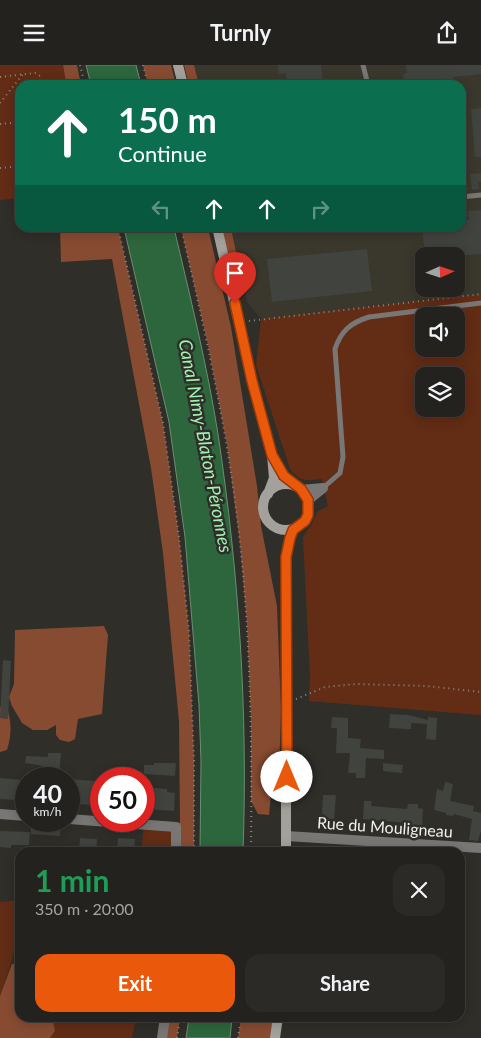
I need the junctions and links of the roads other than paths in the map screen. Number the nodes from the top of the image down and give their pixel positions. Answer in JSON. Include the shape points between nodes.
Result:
{"nodes":[{"id":1,"x":178,"y":65,"type":"edge"},
{"id":2,"x":363,"y":65,"type":"edge"},
{"id":3,"x":182,"y":80,"type":"edge"},
{"id":4,"x":367,"y":80,"type":"edge"},
{"id":5,"x":481,"y":195,"type":"edge"},
{"id":6,"x":466,"y":196,"type":"edge"},
{"id":7,"x":218,"y":232,"type":"edge"},
{"id":8,"x":481,"y":303,"type":"edge"},
{"id":9,"x":272,"y":455,"type":"junction"},
{"id":10,"x":298,"y":488,"type":"junction"},
{"id":11,"x":323,"y":488,"type":"junction"},
{"id":12,"x":268,"y":494,"type":"junction"},
{"id":13,"x":308,"y":500,"type":"junction"},
{"id":14,"x":272,"y":526,"type":"junction"},
{"id":15,"x":293,"y":530,"type":"junction"},
{"id":16,"x":286,"y":557,"type":"junction"},
{"id":17,"x":0,"y":813,"type":"edge"},
{"id":18,"x":15,"y":815,"type":"edge"},
{"id":19,"x":80,"y":820,"type":"edge"},
{"id":20,"x":286,"y":835,"type":"junction"},
{"id":21,"x":176,"y":847,"type":"edge"},
{"id":22,"x":286,"y":847,"type":"edge"},
{"id":23,"x":481,"y":848,"type":"edge"},
{"id":24,"x":164,"y":1022,"type":"edge"},
{"id":25,"x":277,"y":1022,"type":"edge"},
{"id":26,"x":162,"y":1038,"type":"edge"},
{"id":27,"x":274,"y":1038,"type":"edge"}],
"edges":[{"from":1,"to":3,"type":"main road"},
{"from":2,"to":4,"type":"lane"},
{"from":5,"to":6,"type":"lane"},
{"from":7,"to":9,"type":"main road"},
{"from":8,"to":11,"type":"lane","via":[[369,317],[356,321],[339,337],[335,349],[343,457],[340,473]]},
{"from":9,"to":10,"type":"main road","via":[[284,476]]},
{"from":9,"to":12,"type":"main road","via":[[274,478]]},
{"from":10,"to":11,"type":"street"},
{"from":10,"to":12,"type":"main road","via":[[283,484]]},
{"from":10,"to":13,"type":"main road"},
{"from":11,"to":13,"type":"street"},
{"from":12,"to":14,"type":"main road","via":[[263,506]]},
{"from":13,"to":15,"type":"main road","via":[[310,507],[305,521]]},
{"from":14,"to":15,"type":"main road"},
{"from":14,"to":16,"type":"main road","via":[[282,539]]},
{"from":15,"to":16,"type":"main road"},
{"from":16,"to":20,"type":"main road"},
{"from":17,"to":18,"type":"street"},
{"from":19,"to":21,"type":"street","via":[[176,827]]},
{"from":20,"to":22,"type":"main road"},
{"from":20,"to":23,"type":"street","name":"Rue du Mouligneau"},
{"from":24,"to":26,"type":"street"},
{"from":25,"to":27,"type":"main road"}]}
